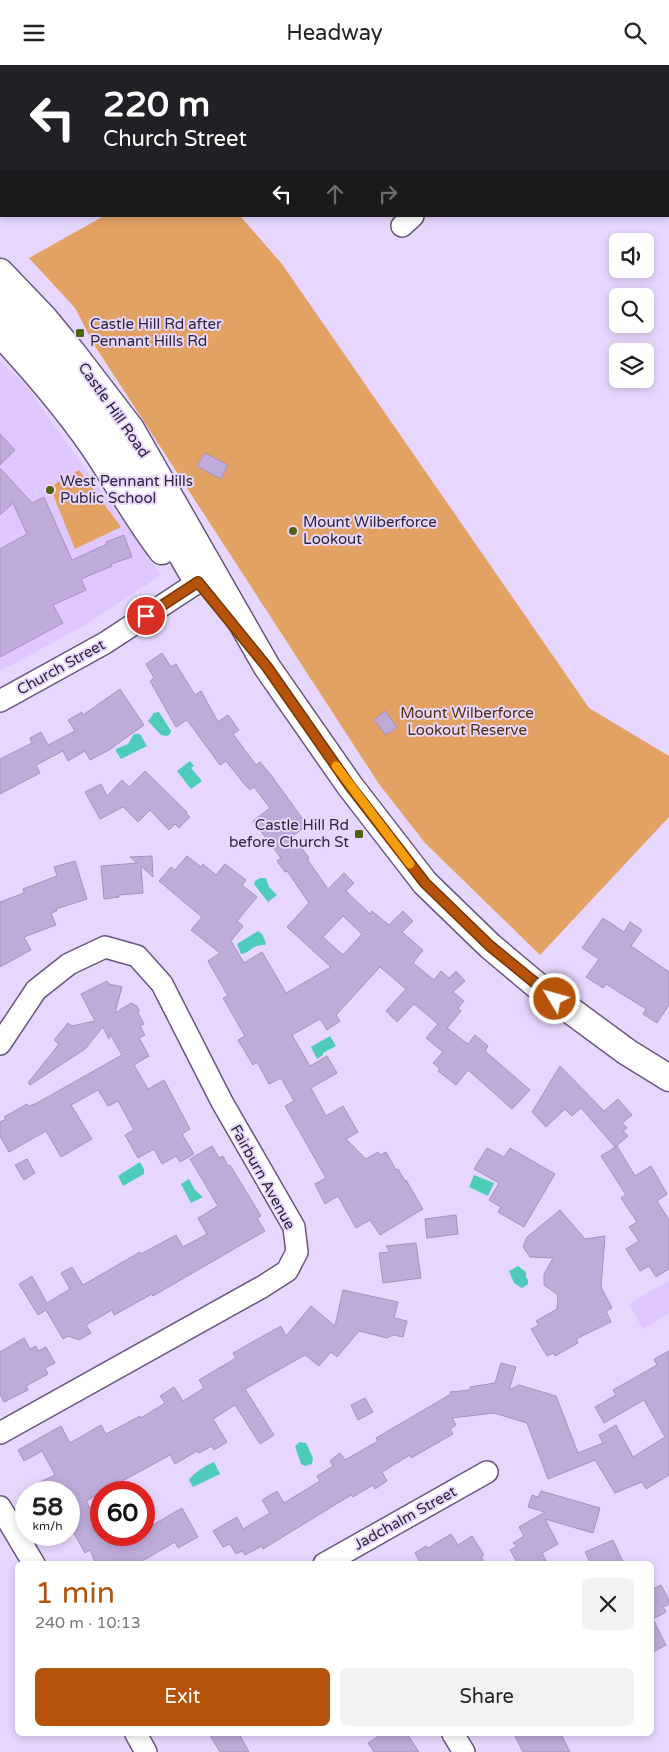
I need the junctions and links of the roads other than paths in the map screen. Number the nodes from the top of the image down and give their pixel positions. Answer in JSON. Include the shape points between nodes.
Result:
{"nodes":[{"id":1,"x":0,"y":272,"type":"edge"},
{"id":2,"x":0,"y":304,"type":"edge"},
{"id":3,"x":0,"y":333,"type":"edge"},
{"id":4,"x":205,"y":577,"type":"junction"},
{"id":5,"x":0,"y":701,"type":"edge"},
{"id":6,"x":0,"y":1044,"type":"edge"},
{"id":7,"x":669,"y":1079,"type":"edge"},
{"id":8,"x":0,"y":1433,"type":"edge"},
{"id":9,"x":487,"y":1472,"type":"dead end"},
{"id":10,"x":0,"y":1507,"type":"edge"},
{"id":11,"x":347,"y":1558,"type":"edge"},
{"id":12,"x":32,"y":1561,"type":"edge"},
{"id":13,"x":137,"y":1736,"type":"edge"},
{"id":14,"x":454,"y":1736,"type":"edge"},
{"id":15,"x":146,"y":1752,"type":"edge"},
{"id":16,"x":464,"y":1752,"type":"edge"}],
"edges":[{"from":1,"to":4,"type":"main road","name":"Castle Hill Road","via":[[49,324],[121,416],[161,480]]},
{"from":2,"to":4,"type":"main road","name":"Castle Hill Road","via":[[49,357],[103,425]]},
{"from":3,"to":4,"type":"main road","via":[[48,385],[171,563]]},
{"from":4,"to":5,"type":"street","name":"Church Street","via":[[105,643]]},
{"from":4,"to":7,"type":"main road","name":"Castle Hill Road","via":[[350,786],[425,883],[490,946],[540,988]]},
{"from":6,"to":8,"type":"street","name":"Fairburn Avenue","via":[[36,990],[69,964],[106,947],[138,956],[162,984],[222,1102],[294,1227],[297,1252],[287,1271],[262,1287]]},
{"from":9,"to":11,"type":"street","name":"Jadchalm Street"},
{"from":10,"to":12,"type":"street"},
{"from":13,"to":15,"type":"street"},
{"from":14,"to":16,"type":"street"}]}
